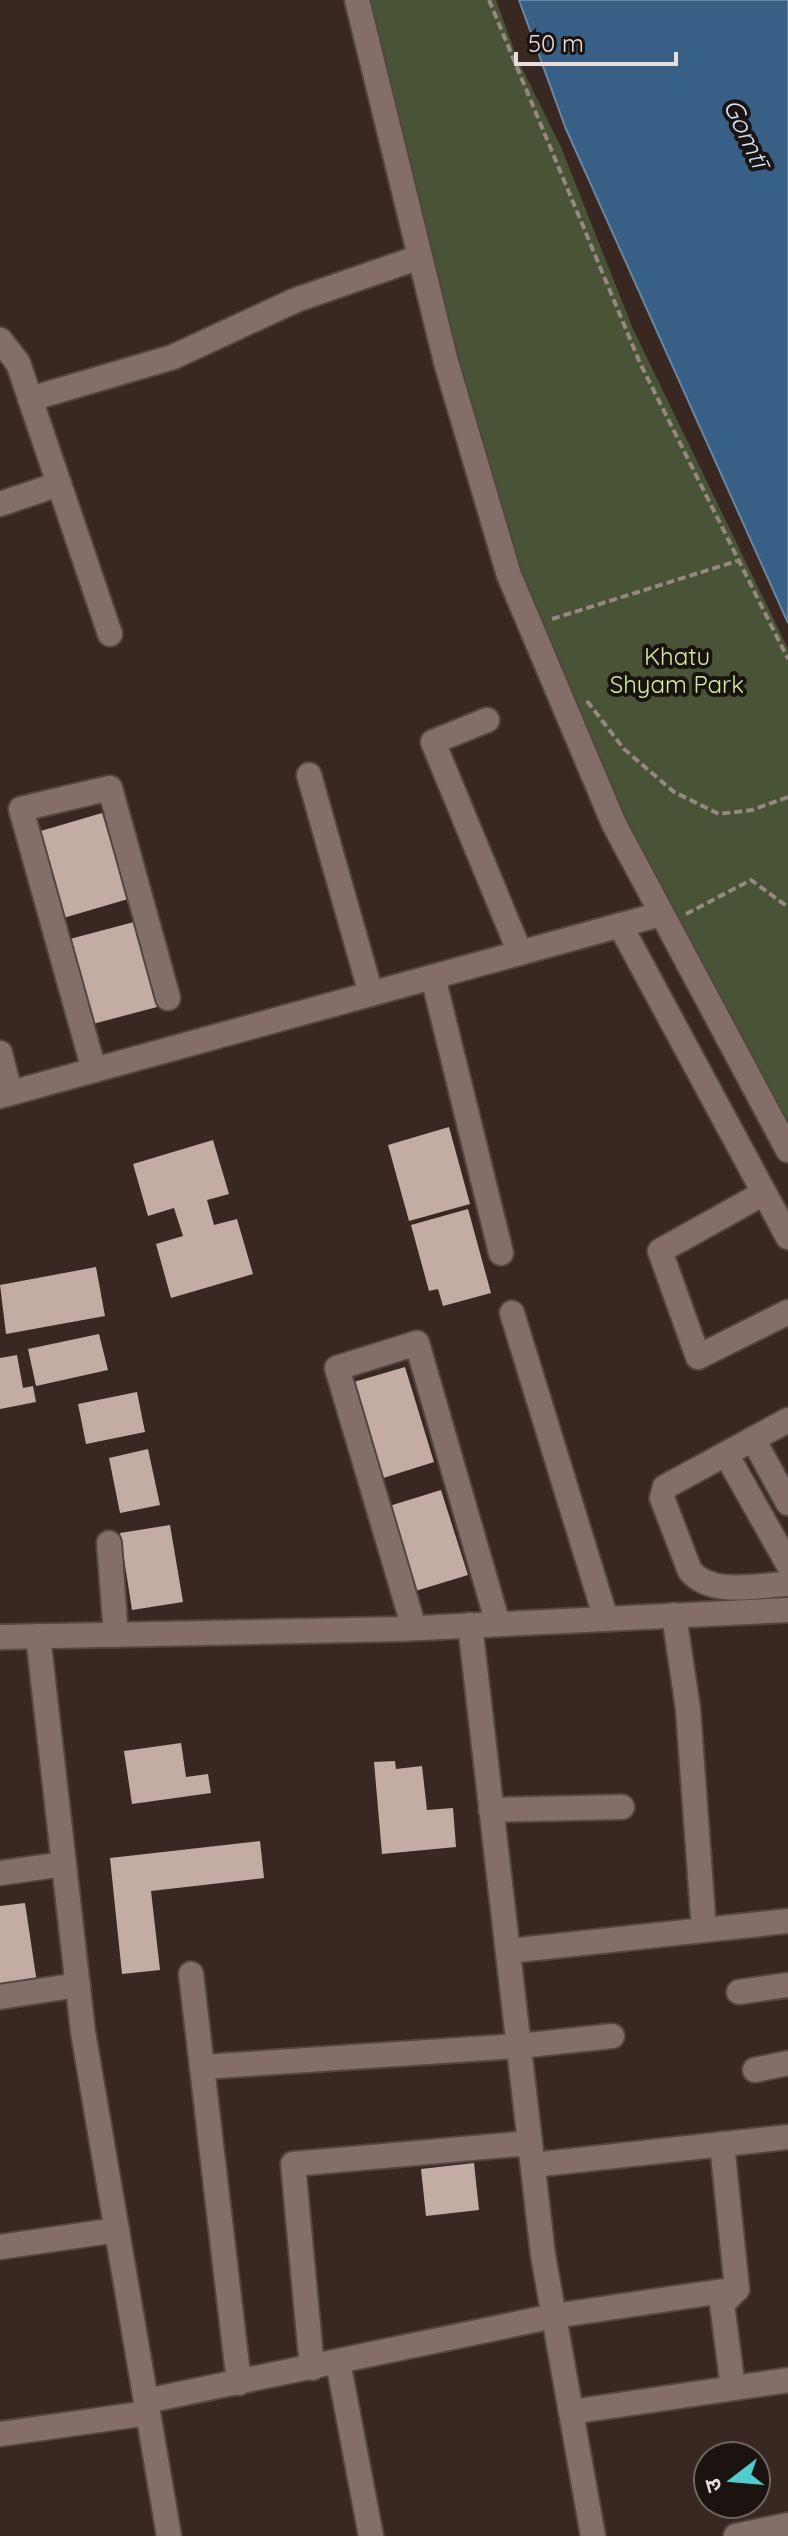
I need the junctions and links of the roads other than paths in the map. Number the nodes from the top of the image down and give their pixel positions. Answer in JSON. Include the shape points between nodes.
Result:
{"nodes":[{"id":1,"x":357,"y":0,"type":"edge"},
{"id":2,"x":420,"y":257,"type":"junction"},
{"id":3,"x":0,"y":340,"type":"edge"},
{"id":4,"x":30,"y":399,"type":"junction"},
{"id":5,"x":59,"y":484,"type":"junction"},
{"id":6,"x":0,"y":504,"type":"edge"},
{"id":7,"x":110,"y":634,"type":"dead end"},
{"id":8,"x":487,"y":720,"type":"dead end"},
{"id":9,"x":309,"y":775,"type":"dead end"},
{"id":10,"x":664,"y":920,"type":"junction"},
{"id":11,"x":620,"y":925,"type":"junction"},
{"id":12,"x":520,"y":953,"type":"junction"},
{"id":13,"x":433,"y":977,"type":"junction"},
{"id":14,"x":371,"y":994,"type":"junction"},
{"id":15,"x":168,"y":998,"type":"dead end"},
{"id":16,"x":0,"y":1053,"type":"edge"},
{"id":17,"x":94,"y":1070,"type":"junction"},
{"id":18,"x":5,"y":1094,"type":"edge"},
{"id":19,"x":788,"y":1150,"type":"edge"},
{"id":20,"x":764,"y":1193,"type":"junction"},
{"id":21,"x":788,"y":1237,"type":"edge"},
{"id":22,"x":501,"y":1253,"type":"dead end"},
{"id":23,"x":788,"y":1312,"type":"edge"},
{"id":24,"x":512,"y":1313,"type":"dead end"},
{"id":25,"x":788,"y":1420,"type":"edge"},
{"id":26,"x":753,"y":1439,"type":"junction"},
{"id":27,"x":726,"y":1454,"type":"junction"},
{"id":28,"x":788,"y":1503,"type":"edge"},
{"id":29,"x":109,"y":1543,"type":"dead end"},
{"id":30,"x":788,"y":1564,"type":"edge"},
{"id":31,"x":788,"y":1584,"type":"edge"},
{"id":32,"x":788,"y":1610,"type":"edge"},
{"id":33,"x":674,"y":1615,"type":"junction"},
{"id":34,"x":606,"y":1619,"type":"junction"},
{"id":35,"x":498,"y":1624,"type":"junction"},
{"id":36,"x":470,"y":1625,"type":"junction"},
{"id":37,"x":414,"y":1628,"type":"junction"},
{"id":38,"x":116,"y":1635,"type":"junction"},
{"id":39,"x":38,"y":1636,"type":"junction"},
{"id":40,"x":0,"y":1637,"type":"edge"},
{"id":41,"x":622,"y":1807,"type":"dead end"},
{"id":42,"x":491,"y":1810,"type":"junction"},
{"id":43,"x":64,"y":1864,"type":"junction"},
{"id":44,"x":0,"y":1873,"type":"edge"},
{"id":45,"x":788,"y":1921,"type":"edge"},
{"id":46,"x":704,"y":1930,"type":"junction"},
{"id":47,"x":508,"y":1951,"type":"junction"},
{"id":48,"x":191,"y":1974,"type":"dead end"},
{"id":49,"x":78,"y":1985,"type":"junction"},
{"id":50,"x":788,"y":1985,"type":"edge"},
{"id":51,"x":739,"y":1992,"type":"dead end"},
{"id":52,"x":0,"y":1997,"type":"edge"},
{"id":53,"x":612,"y":2036,"type":"dead end"},
{"id":54,"x":519,"y":2046,"type":"junction"},
{"id":55,"x":788,"y":2063,"type":"edge"},
{"id":56,"x":202,"y":2067,"type":"junction"},
{"id":57,"x":755,"y":2070,"type":"dead end"},
{"id":58,"x":788,"y":2137,"type":"edge"},
{"id":59,"x":722,"y":2144,"type":"junction"},
{"id":60,"x":532,"y":2154,"type":"junction"},
{"id":61,"x":117,"y":2230,"type":"junction"},
{"id":62,"x":0,"y":2247,"type":"edge"},
{"id":63,"x":737,"y":2289,"type":"junction"},
{"id":64,"x":554,"y":2316,"type":"junction"},
{"id":65,"x":338,"y":2362,"type":"junction"},
{"id":66,"x":312,"y":2368,"type":"junction"},
{"id":67,"x":788,"y":2380,"type":"edge"},
{"id":68,"x":239,"y":2383,"type":"junction"},
{"id":69,"x":733,"y":2388,"type":"junction"},
{"id":70,"x":147,"y":2407,"type":"junction"},
{"id":71,"x":571,"y":2412,"type":"junction"},
{"id":72,"x":0,"y":2434,"type":"edge"},
{"id":73,"x":775,"y":2530,"type":"edge"},
{"id":74,"x":169,"y":2536,"type":"edge"},
{"id":75,"x":371,"y":2536,"type":"edge"},
{"id":76,"x":593,"y":2536,"type":"edge"},
{"id":77,"x":736,"y":2536,"type":"edge"}],
"edges":[{"from":1,"to":2,"type":"street"},
{"from":2,"to":4,"type":"street","via":[[296,300],[173,357]]},
{"from":2,"to":10,"type":"street","via":[[509,575],[614,824]]},
{"from":3,"to":4,"type":"street","via":[[18,363]]},
{"from":4,"to":5,"type":"street"},
{"from":5,"to":6,"type":"street"},
{"from":5,"to":7,"type":"street"},
{"from":8,"to":12,"type":"street","via":[[433,742]]},
{"from":9,"to":14,"type":"street"},
{"from":10,"to":11,"type":"street"},
{"from":10,"to":19,"type":"street"},
{"from":11,"to":12,"type":"street"},
{"from":11,"to":20,"type":"street"},
{"from":12,"to":13,"type":"street"},
{"from":13,"to":14,"type":"street"},
{"from":13,"to":22,"type":"street"},
{"from":14,"to":17,"type":"street"},
{"from":15,"to":17,"type":"street","via":[[110,788],[21,809]]},
{"from":16,"to":18,"type":"street"},
{"from":17,"to":18,"type":"street"},
{"from":20,"to":21,"type":"street"},
{"from":20,"to":23,"type":"street","via":[[660,1251],[698,1357]]},
{"from":24,"to":34,"type":"street"},
{"from":25,"to":26,"type":"street"},
{"from":26,"to":27,"type":"street"},
{"from":26,"to":28,"type":"street"},
{"from":27,"to":30,"type":"street"},
{"from":27,"to":31,"type":"street","via":[[665,1487],[662,1498],[690,1571],[713,1588]]},
{"from":29,"to":38,"type":"street"},
{"from":32,"to":33,"type":"street"},
{"from":33,"to":34,"type":"street"},
{"from":33,"to":46,"type":"street","via":[[688,1709]]},
{"from":34,"to":35,"type":"street"},
{"from":35,"to":36,"type":"street"},
{"from":35,"to":37,"type":"street","via":[[417,1343],[337,1368]]},
{"from":36,"to":37,"type":"street"},
{"from":36,"to":42,"type":"street"},
{"from":37,"to":38,"type":"street"},
{"from":38,"to":39,"type":"street"},
{"from":39,"to":40,"type":"street"},
{"from":39,"to":43,"type":"street"},
{"from":41,"to":42,"type":"street"},
{"from":42,"to":47,"type":"street"},
{"from":43,"to":44,"type":"street"},
{"from":43,"to":49,"type":"street"},
{"from":45,"to":46,"type":"street"},
{"from":46,"to":47,"type":"street"},
{"from":47,"to":54,"type":"street"},
{"from":48,"to":56,"type":"street"},
{"from":49,"to":52,"type":"street"},
{"from":49,"to":61,"type":"street"},
{"from":50,"to":51,"type":"street"},
{"from":53,"to":54,"type":"street"},
{"from":54,"to":56,"type":"street"},
{"from":54,"to":60,"type":"street"},
{"from":55,"to":57,"type":"street"},
{"from":56,"to":68,"type":"street"},
{"from":58,"to":59,"type":"street"},
{"from":59,"to":60,"type":"street"},
{"from":59,"to":63,"type":"street"},
{"from":60,"to":64,"type":"street"},
{"from":60,"to":66,"type":"street","via":[[293,2164]]},
{"from":61,"to":62,"type":"street"},
{"from":61,"to":70,"type":"street"},
{"from":63,"to":64,"type":"street"},
{"from":63,"to":69,"type":"street","via":[[722,2304]]},
{"from":64,"to":65,"type":"street"},
{"from":64,"to":71,"type":"street"},
{"from":65,"to":66,"type":"street"},
{"from":65,"to":75,"type":"street"},
{"from":66,"to":68,"type":"street"},
{"from":67,"to":69,"type":"street"},
{"from":68,"to":70,"type":"street"},
{"from":69,"to":71,"type":"street"},
{"from":70,"to":72,"type":"street"},
{"from":70,"to":74,"type":"street"},
{"from":71,"to":76,"type":"street"},
{"from":73,"to":77,"type":"street"}]}
